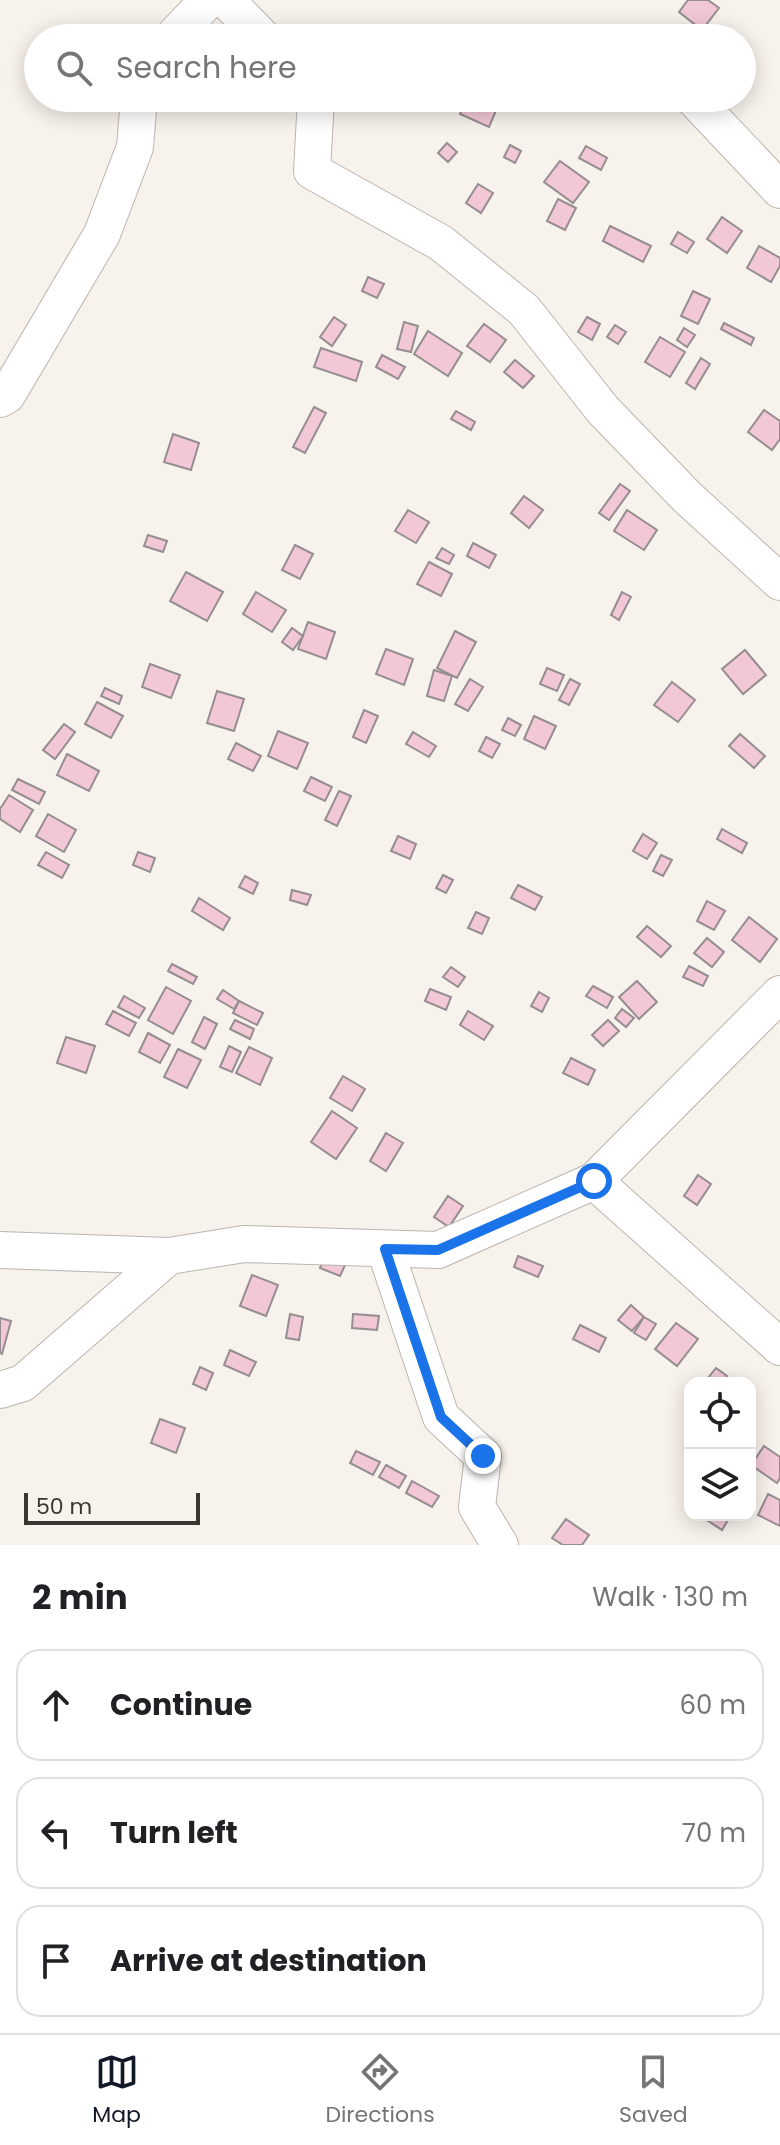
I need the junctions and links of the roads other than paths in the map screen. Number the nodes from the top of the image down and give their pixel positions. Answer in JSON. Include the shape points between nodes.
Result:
{"nodes":[{"id":1,"x":208,"y":0,"type":"edge"},
{"id":2,"x":226,"y":0,"type":"edge"},
{"id":3,"x":185,"y":24,"type":"edge"},
{"id":4,"x":249,"y":24,"type":"edge"},
{"id":5,"x":138,"y":112,"type":"edge"},
{"id":6,"x":315,"y":112,"type":"edge"},
{"id":7,"x":706,"y":112,"type":"edge"},
{"id":8,"x":780,"y":190,"type":"edge"},
{"id":9,"x":0,"y":399,"type":"edge"},
{"id":10,"x":780,"y":582,"type":"edge"},
{"id":11,"x":780,"y":994,"type":"edge"},
{"id":12,"x":594,"y":1181,"type":"junction"},
{"id":13,"x":385,"y":1249,"type":"junction"},
{"id":14,"x":0,"y":1250,"type":"edge"},
{"id":15,"x":169,"y":1256,"type":"junction"},
{"id":16,"x":780,"y":1347,"type":"edge"},
{"id":17,"x":0,"y":1390,"type":"edge"},
{"id":18,"x":500,"y":1545,"type":"edge"}],
"edges":[{"from":1,"to":3,"type":"street"},
{"from":2,"to":4,"type":"street"},
{"from":5,"to":9,"type":"street","via":[[135,147],[102,234]]},
{"from":6,"to":10,"type":"street","via":[[312,171],[441,243],[524,310],[603,410]]},
{"from":7,"to":8,"type":"street"},
{"from":11,"to":12,"type":"street"},
{"from":12,"to":13,"type":"street","via":[[438,1250]]},
{"from":12,"to":16,"type":"street"},
{"from":13,"to":15,"type":"street","via":[[244,1244]]},
{"from":13,"to":18,"type":"street","via":[[441,1417],[483,1456],[477,1507]]},
{"from":14,"to":15,"type":"street"},
{"from":15,"to":17,"type":"street","via":[[23,1383]]}]}
